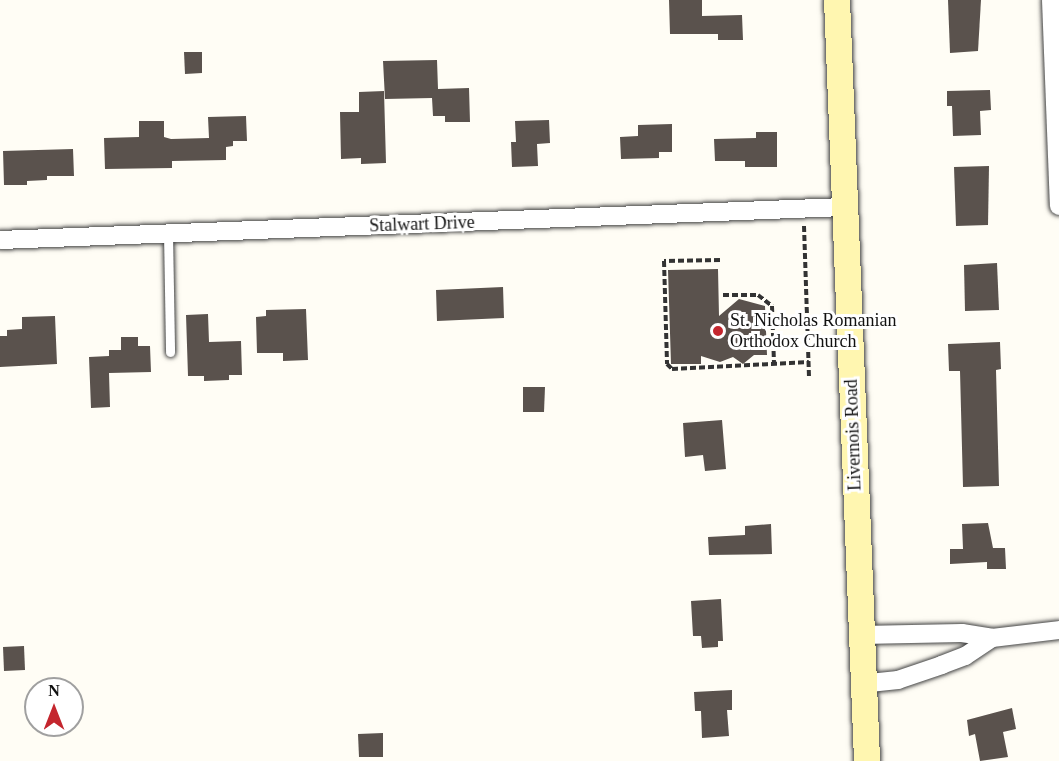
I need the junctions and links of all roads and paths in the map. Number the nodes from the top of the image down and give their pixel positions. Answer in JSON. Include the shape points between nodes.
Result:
{"nodes":[{"id":1,"x":837,"y":0,"type":"edge"},
{"id":2,"x":1051,"y":0,"type":"edge"},
{"id":3,"x":1059,"y":206,"type":"edge"},
{"id":4,"x":844,"y":207,"type":"junction"},
{"id":5,"x":804,"y":218,"type":"dead end"},
{"id":6,"x":168,"y":233,"type":"junction"},
{"id":7,"x":0,"y":240,"type":"edge"},
{"id":8,"x":720,"y":260,"type":"dead end"},
{"id":9,"x":723,"y":295,"type":"dead end"},
{"id":10,"x":170,"y":352,"type":"dead end"},
{"id":11,"x":809,"y":362,"type":"junction"},
{"id":12,"x":774,"y":364,"type":"junction"},
{"id":13,"x":809,"y":378,"type":"dead end"},
{"id":14,"x":1059,"y":630,"type":"edge"},
{"id":15,"x":861,"y":635,"type":"junction"},
{"id":16,"x":992,"y":638,"type":"junction"},
{"id":17,"x":862,"y":684,"type":"junction"},
{"id":18,"x":867,"y":761,"type":"edge"}],
"edges":[{"from":1,"to":4,"type":"main road","name":"Livernois Road"},
{"from":2,"to":3,"type":"street"},
{"from":4,"to":6,"type":"street","name":"Stalwart Drive"},
{"from":4,"to":15,"type":"main road","name":"Livernois Road"},
{"from":5,"to":11,"type":"path"},
{"from":6,"to":7,"type":"street","name":"Stalwart Drive"},
{"from":6,"to":10,"type":"lane"},
{"from":8,"to":12,"type":"path","via":[[664,261],[667,364],[672,369]]},
{"from":9,"to":12,"type":"path","via":[[759,295],[772,306]]},
{"from":11,"to":12,"type":"path"},
{"from":11,"to":13,"type":"path"},
{"from":14,"to":16,"type":"street"},
{"from":15,"to":16,"type":"street","via":[[962,633]]},
{"from":15,"to":17,"type":"main road","name":"Livernois Road"},
{"from":16,"to":17,"type":"street","via":[[965,656],[942,665],[898,680]]},
{"from":17,"to":18,"type":"main road","name":"Livernois Road"}]}
